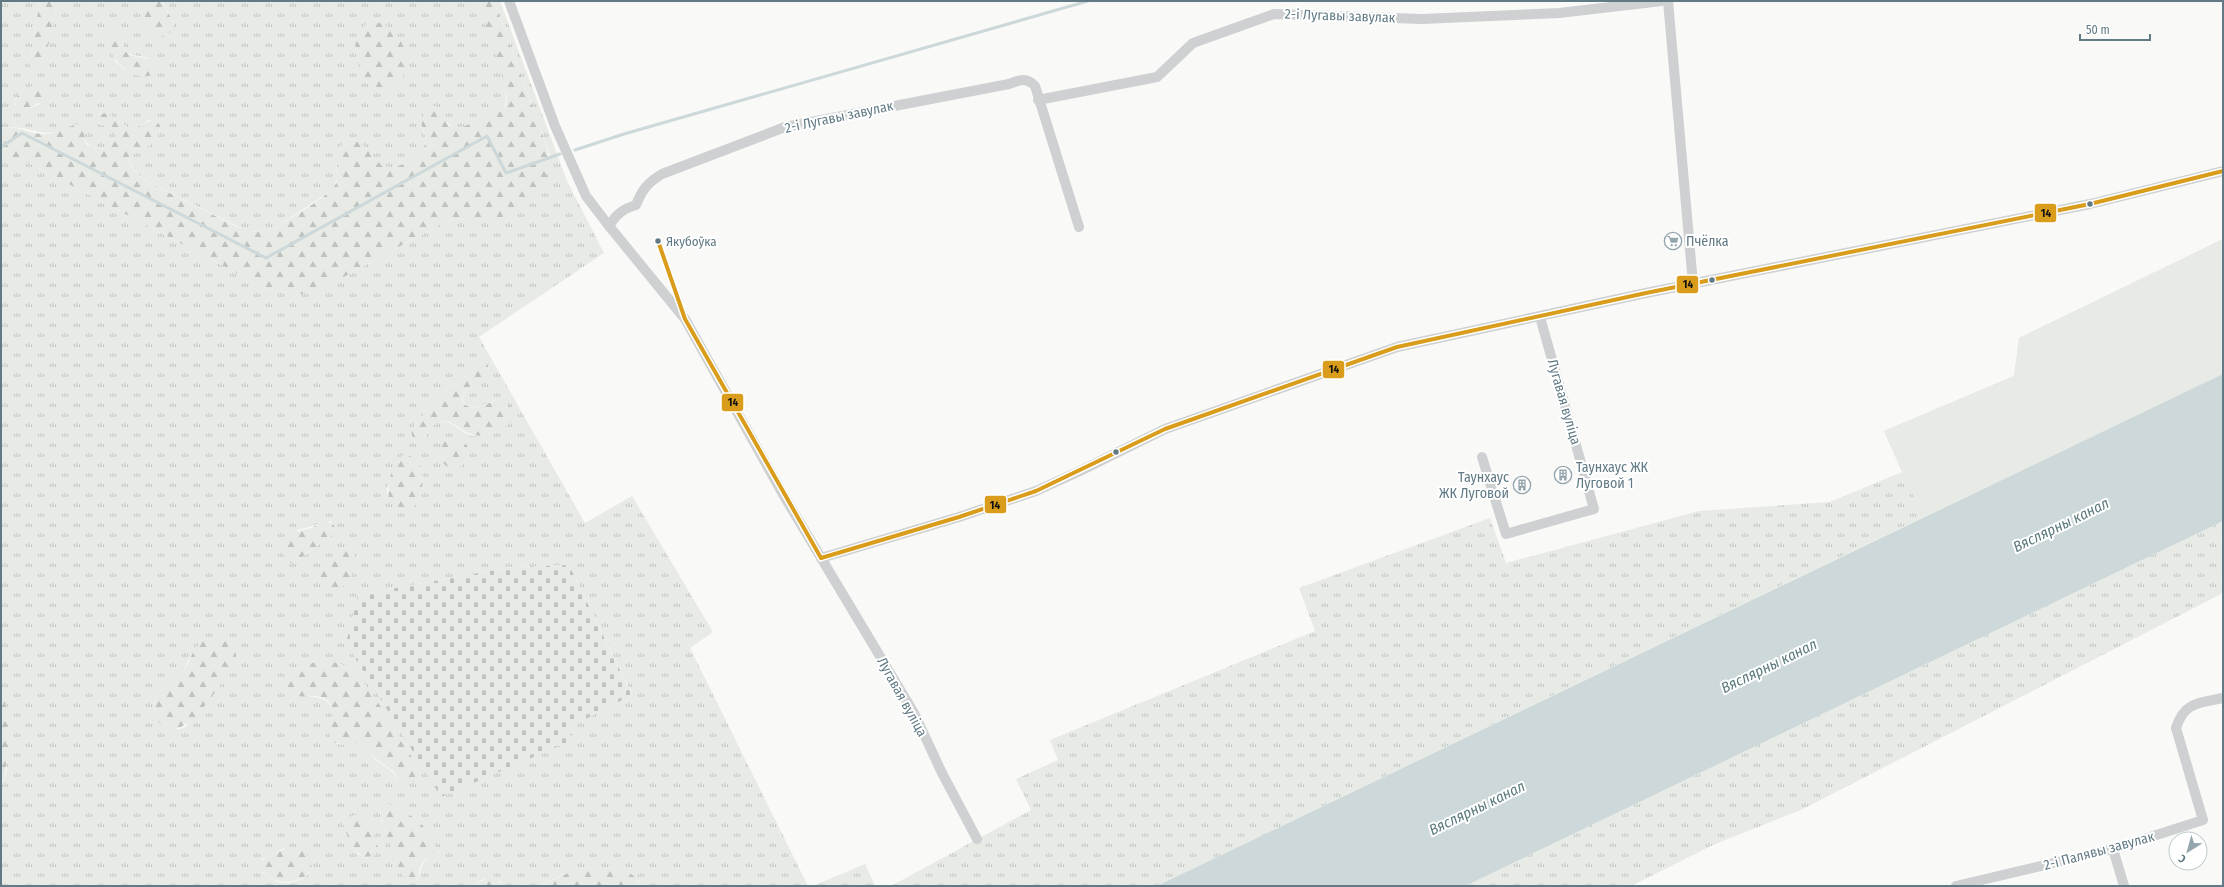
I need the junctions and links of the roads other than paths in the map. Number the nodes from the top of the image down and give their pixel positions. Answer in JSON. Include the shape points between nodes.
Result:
{"nodes":[{"id":1,"x":509,"y":1,"type":"edge"},
{"id":2,"x":1662,"y":1,"type":"edge"},
{"id":3,"x":1668,"y":1,"type":"edge"},
{"id":4,"x":1038,"y":100,"type":"junction"},
{"id":5,"x":2223,"y":171,"type":"edge"},
{"id":6,"x":609,"y":226,"type":"junction"},
{"id":7,"x":1080,"y":227,"type":"dead end"},
{"id":8,"x":1693,"y":284,"type":"junction"},
{"id":9,"x":1540,"y":317,"type":"junction"},
{"id":10,"x":1482,"y":457,"type":"dead end"},
{"id":11,"x":821,"y":558,"type":"junction"},
{"id":12,"x":2223,"y":698,"type":"edge"},
{"id":13,"x":977,"y":839,"type":"dead end"},
{"id":14,"x":2113,"y":849,"type":"junction"},
{"id":15,"x":1956,"y":886,"type":"edge"},
{"id":16,"x":2124,"y":886,"type":"edge"}],
"edges":[{"from":1,"to":6,"type":"street","name":"Лугавая вуліца","via":[[555,126],[586,196]]},
{"from":2,"to":4,"type":"street","name":"2-і Лугавы завулак","via":[[1559,13],[1422,19],[1274,14],[1193,43],[1157,77]]},
{"from":3,"to":8,"type":"street"},
{"from":4,"to":6,"type":"street","name":"2-і Лугавы завулак","via":[[1035,86],[1030,80],[1022,79],[1009,84],[785,127],[662,174],[650,181],[642,190],[636,206],[626,208]]},
{"from":4,"to":7,"type":"street","name":"2-і Лугавы завулак"},
{"from":5,"to":8,"type":"street","via":[[2090,204]]},
{"from":6,"to":11,"type":"street","name":"Лугавая вуліца","via":[[685,319]]},
{"from":8,"to":9,"type":"street"},
{"from":9,"to":10,"type":"street","name":"Лугавая вуліца","via":[[1594,509],[1506,534]]},
{"from":9,"to":11,"type":"street","via":[[1397,347],[1165,428],[1036,490],[959,517]]},
{"from":11,"to":13,"type":"street","name":"Лугавая вуліца","via":[[914,713]]},
{"from":12,"to":14,"type":"street","name":"2-і Палявы завулак","via":[[2194,704],[2185,709],[2176,728],[2203,820]]},
{"from":14,"to":15,"type":"street","name":"2-і Палявы завулак"},
{"from":14,"to":16,"type":"street"}]}
